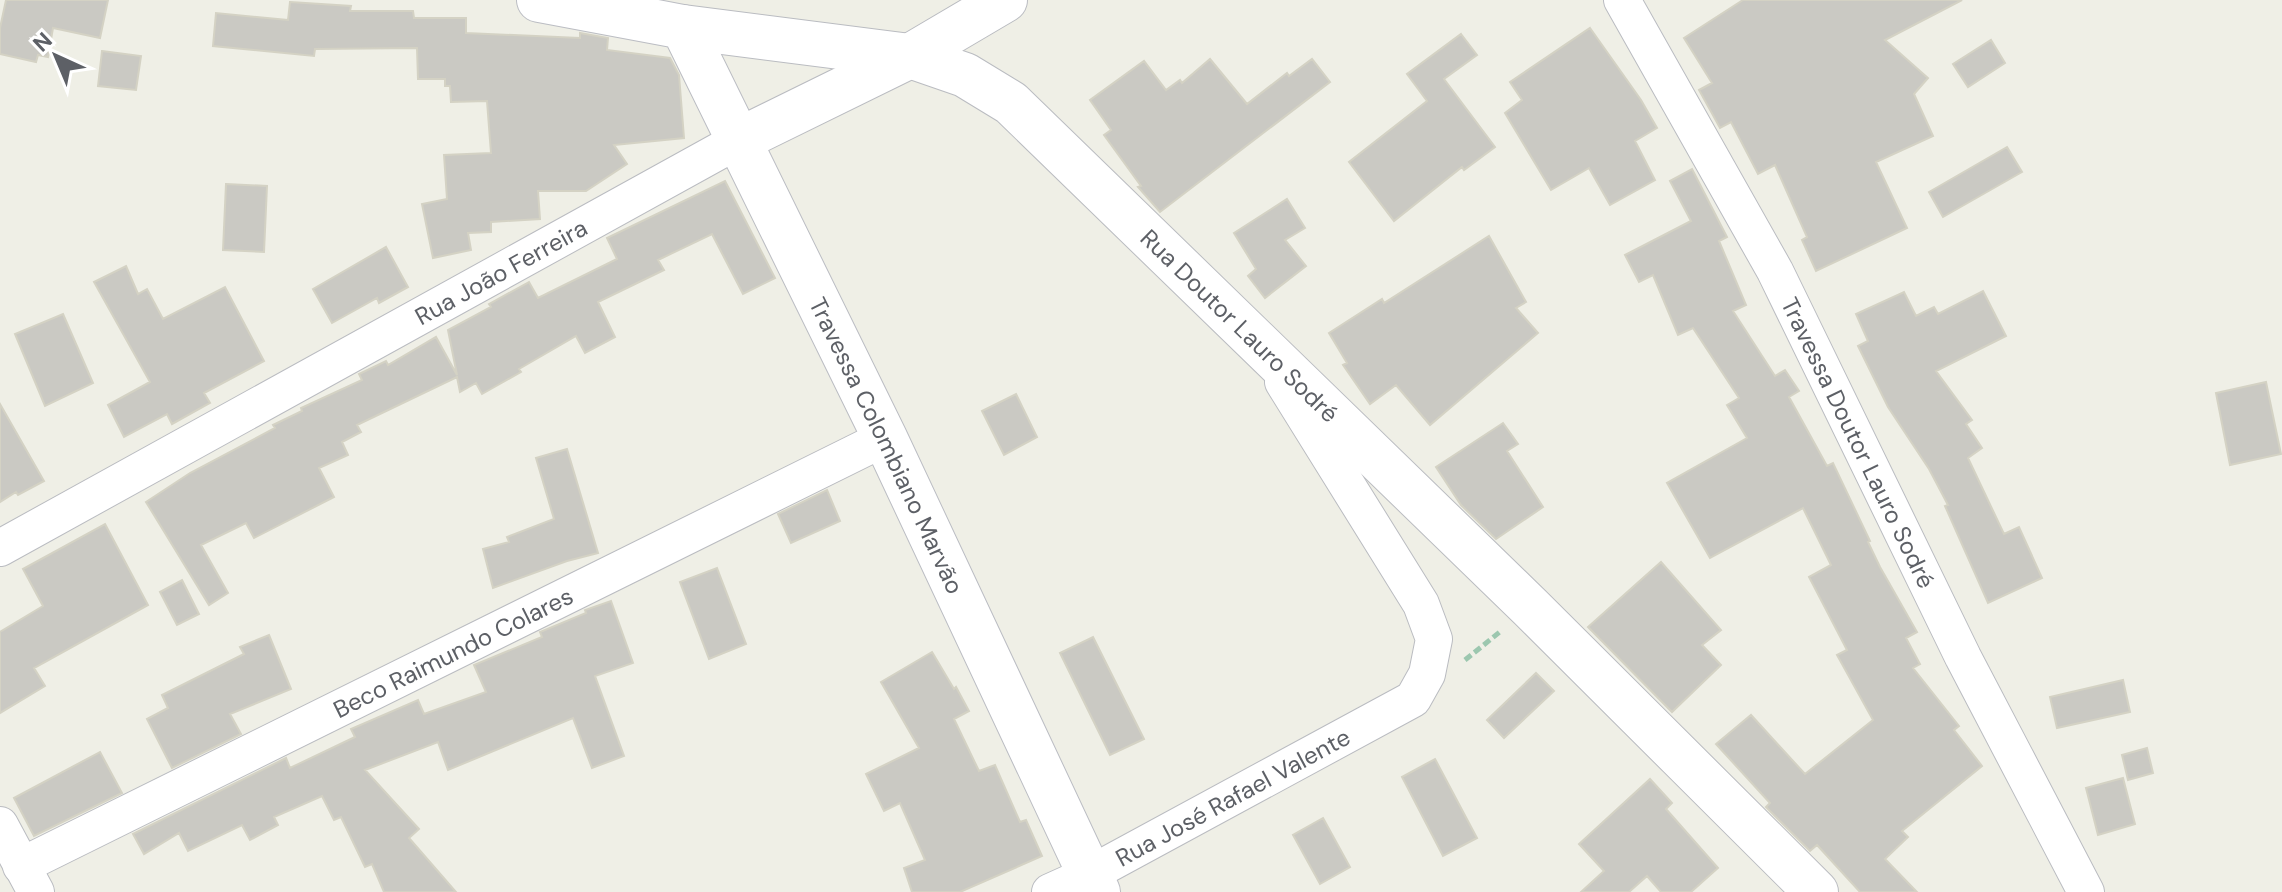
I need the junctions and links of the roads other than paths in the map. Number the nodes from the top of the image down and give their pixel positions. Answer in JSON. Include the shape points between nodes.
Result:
{"nodes":[{"id":1,"x":539,"y":0,"type":"edge"},
{"id":2,"x":1005,"y":0,"type":"edge"},
{"id":3,"x":1622,"y":0,"type":"edge"},
{"id":4,"x":677,"y":14,"type":"edge"},
{"id":5,"x":910,"y":56,"type":"junction"},
{"id":6,"x":739,"y":140,"type":"junction"},
{"id":7,"x":1259,"y":344,"type":"junction"},
{"id":8,"x":885,"y":438,"type":"junction"},
{"id":9,"x":0,"y":548,"type":"edge"},
{"id":10,"x":0,"y":825,"type":"edge"},
{"id":11,"x":28,"y":879,"type":"edge"},
{"id":12,"x":1094,"y":883,"type":"edge"},
{"id":13,"x":1050,"y":892,"type":"edge"},
{"id":14,"x":1816,"y":892,"type":"edge"},
{"id":15,"x":2086,"y":892,"type":"edge"}],
"edges":[{"from":1,"to":4,"type":"street","name":"Rua Doutor Lauro Sodré"},
{"from":2,"to":5,"type":"street","name":"Rua João Ferreira"},
{"from":3,"to":15,"type":"street","name":"Travessa Doutor Lauro Sodré","via":[[1775,271],[1963,657]]},
{"from":4,"to":5,"type":"street","name":"Rua Doutor Lauro Sodré"},
{"from":4,"to":6,"type":"street","name":"Travessa Colombiano Marvão"},
{"from":5,"to":6,"type":"street","name":"Rua João Ferreira"},
{"from":5,"to":7,"type":"street","name":"Rua Doutor Lauro Sodré","via":[[965,75],[1011,103]]},
{"from":6,"to":8,"type":"street","name":"Travessa Colombiano Marvão"},
{"from":6,"to":9,"type":"street","name":"Rua João Ferreira"},
{"from":7,"to":12,"type":"street","name":"Rua José Rafael Valente","via":[[1421,604],[1434,639],[1427,674],[1413,699]]},
{"from":7,"to":14,"type":"street","name":"Rua Doutor Lauro Sodré"},
{"from":8,"to":11,"type":"street","name":"Beco Raimundo Colares"},
{"from":8,"to":12,"type":"street","name":"Travessa Colombiano Marvão"},
{"from":10,"to":11,"type":"street"},
{"from":12,"to":13,"type":"street","name":"Rua José Rafael Valente"}]}
